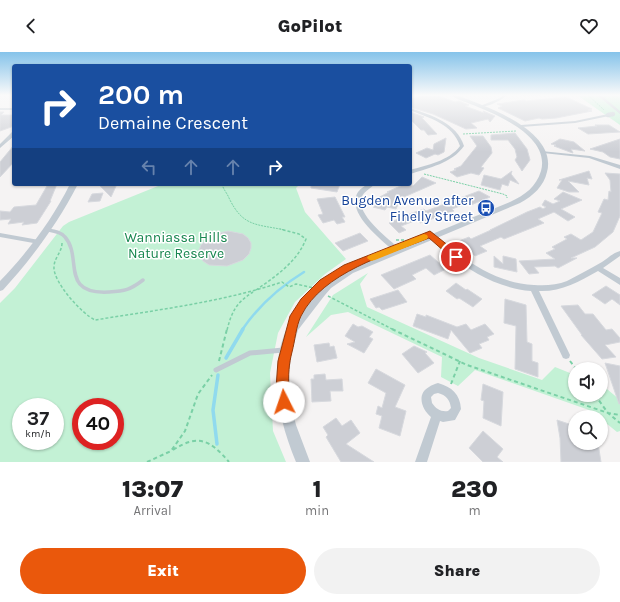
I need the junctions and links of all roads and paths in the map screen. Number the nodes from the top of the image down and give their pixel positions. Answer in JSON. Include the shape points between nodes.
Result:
{"nodes":[{"id":1,"x":421,"y":114,"type":"edge"},
{"id":2,"x":501,"y":114,"type":"edge"},
{"id":3,"x":610,"y":114,"type":"edge"},
{"id":4,"x":521,"y":129,"type":"junction"},
{"id":5,"x":12,"y":135,"type":"edge"},
{"id":6,"x":463,"y":137,"type":"dead end"},
{"id":7,"x":0,"y":147,"type":"edge"},
{"id":8,"x":543,"y":152,"type":"junction"},
{"id":9,"x":620,"y":167,"type":"edge"},
{"id":10,"x":412,"y":171,"type":"edge"},
{"id":11,"x":418,"y":172,"type":"dead end"},
{"id":12,"x":73,"y":186,"type":"edge"},
{"id":13,"x":222,"y":186,"type":"edge"},
{"id":14,"x":368,"y":186,"type":"edge"},
{"id":15,"x":504,"y":206,"type":"junction"},
{"id":16,"x":48,"y":230,"type":"junction"},
{"id":17,"x":0,"y":235,"type":"edge"},
{"id":18,"x":431,"y":236,"type":"junction"},
{"id":19,"x":61,"y":237,"type":"dead end"},
{"id":20,"x":404,"y":240,"type":"dead end"},
{"id":21,"x":39,"y":242,"type":"junction"},
{"id":22,"x":395,"y":246,"type":"junction"},
{"id":23,"x":620,"y":253,"type":"edge"},
{"id":24,"x":597,"y":267,"type":"junction"},
{"id":25,"x":143,"y":280,"type":"dead end"},
{"id":26,"x":620,"y":282,"type":"edge"},
{"id":27,"x":0,"y":287,"type":"edge"},
{"id":28,"x":533,"y":288,"type":"junction"},
{"id":29,"x":319,"y":290,"type":"junction"},
{"id":30,"x":256,"y":291,"type":"junction"},
{"id":31,"x":286,"y":350,"type":"junction"},
{"id":32,"x":566,"y":355,"type":"dead end"},
{"id":33,"x":460,"y":361,"type":"junction"},
{"id":34,"x":216,"y":370,"type":"junction"},
{"id":35,"x":447,"y":391,"type":"junction"},
{"id":36,"x":599,"y":410,"type":"edge"},
{"id":37,"x":608,"y":413,"type":"joint"},
{"id":38,"x":437,"y":415,"type":"junction"},
{"id":39,"x":620,"y":415,"type":"edge"},
{"id":40,"x":620,"y":423,"type":"edge"},
{"id":41,"x":171,"y":451,"type":"junction"},
{"id":42,"x":147,"y":462,"type":"edge"},
{"id":43,"x":228,"y":462,"type":"edge"},
{"id":44,"x":303,"y":462,"type":"edge"},
{"id":45,"x":421,"y":462,"type":"edge"}],
"edges":[{"from":1,"to":10,"type":"street","via":[[453,130],[458,134],[462,146],[452,157]]},
{"from":2,"to":4,"type":"street"},
{"from":3,"to":4,"type":"street","via":[[575,122]]},
{"from":4,"to":6,"type":"path","via":[[462,134]]},
{"from":4,"to":8,"type":"street","via":[[535,139]]},
{"from":5,"to":7,"type":"street"},
{"from":8,"to":9,"type":"street","via":[[590,157]]},
{"from":8,"to":15,"type":"street","via":[[546,170],[535,191]]},
{"from":11,"to":15,"type":"path","via":[[503,194],[507,198],[504,200]]},
{"from":12,"to":16,"type":"street"},
{"from":13,"to":30,"type":"path","via":[[237,213],[247,221],[256,226],[299,233],[306,239],[304,248],[275,277]]},
{"from":14,"to":22,"type":"street","via":[[359,194],[359,208],[365,219]]},
{"from":15,"to":18,"type":"street"},
{"from":16,"to":21,"type":"street"},
{"from":16,"to":25,"type":"lane","via":[[59,230],[64,235],[77,278],[87,289],[96,292],[131,289]]},
{"from":17,"to":21,"type":"street"},
{"from":18,"to":22,"type":"street"},
{"from":18,"to":28,"type":"street","via":[[477,271],[518,286]]},
{"from":19,"to":30,"type":"path","via":[[62,249],[54,264],[55,276],[88,317],[95,320]]},
{"from":20,"to":22,"type":"path"},
{"from":21,"to":27,"type":"street"},
{"from":22,"to":29,"type":"street","via":[[348,269]]},
{"from":23,"to":24,"type":"street"},
{"from":24,"to":26,"type":"street"},
{"from":24,"to":28,"type":"street","via":[[567,284]]},
{"from":28,"to":32,"type":"street"},
{"from":29,"to":30,"type":"path","via":[[296,284],[289,287],[282,282]]},
{"from":29,"to":31,"type":"street","via":[[292,329]]},
{"from":29,"to":33,"type":"path"},
{"from":30,"to":34,"type":"path","via":[[240,301],[230,318]]},
{"from":31,"to":34,"type":"lane","via":[[253,352]]},
{"from":31,"to":44,"type":"street","via":[[284,402],[290,432]]},
{"from":33,"to":35,"type":"path"},
{"from":33,"to":36,"type":"path"},
{"from":34,"to":41,"type":"path","via":[[198,394],[185,431]]},
{"from":35,"to":38,"type":"street","via":[[454,399],[456,409],[447,417]]},
{"from":35,"to":38,"type":"street","via":[[438,388],[427,394],[429,408]]},
{"from":37,"to":39,"type":"path"},
{"from":37,"to":40,"type":"path"},
{"from":38,"to":45,"type":"street"},
{"from":41,"to":42,"type":"path"},
{"from":41,"to":43,"type":"path","via":[[196,439],[220,450]]}]}
